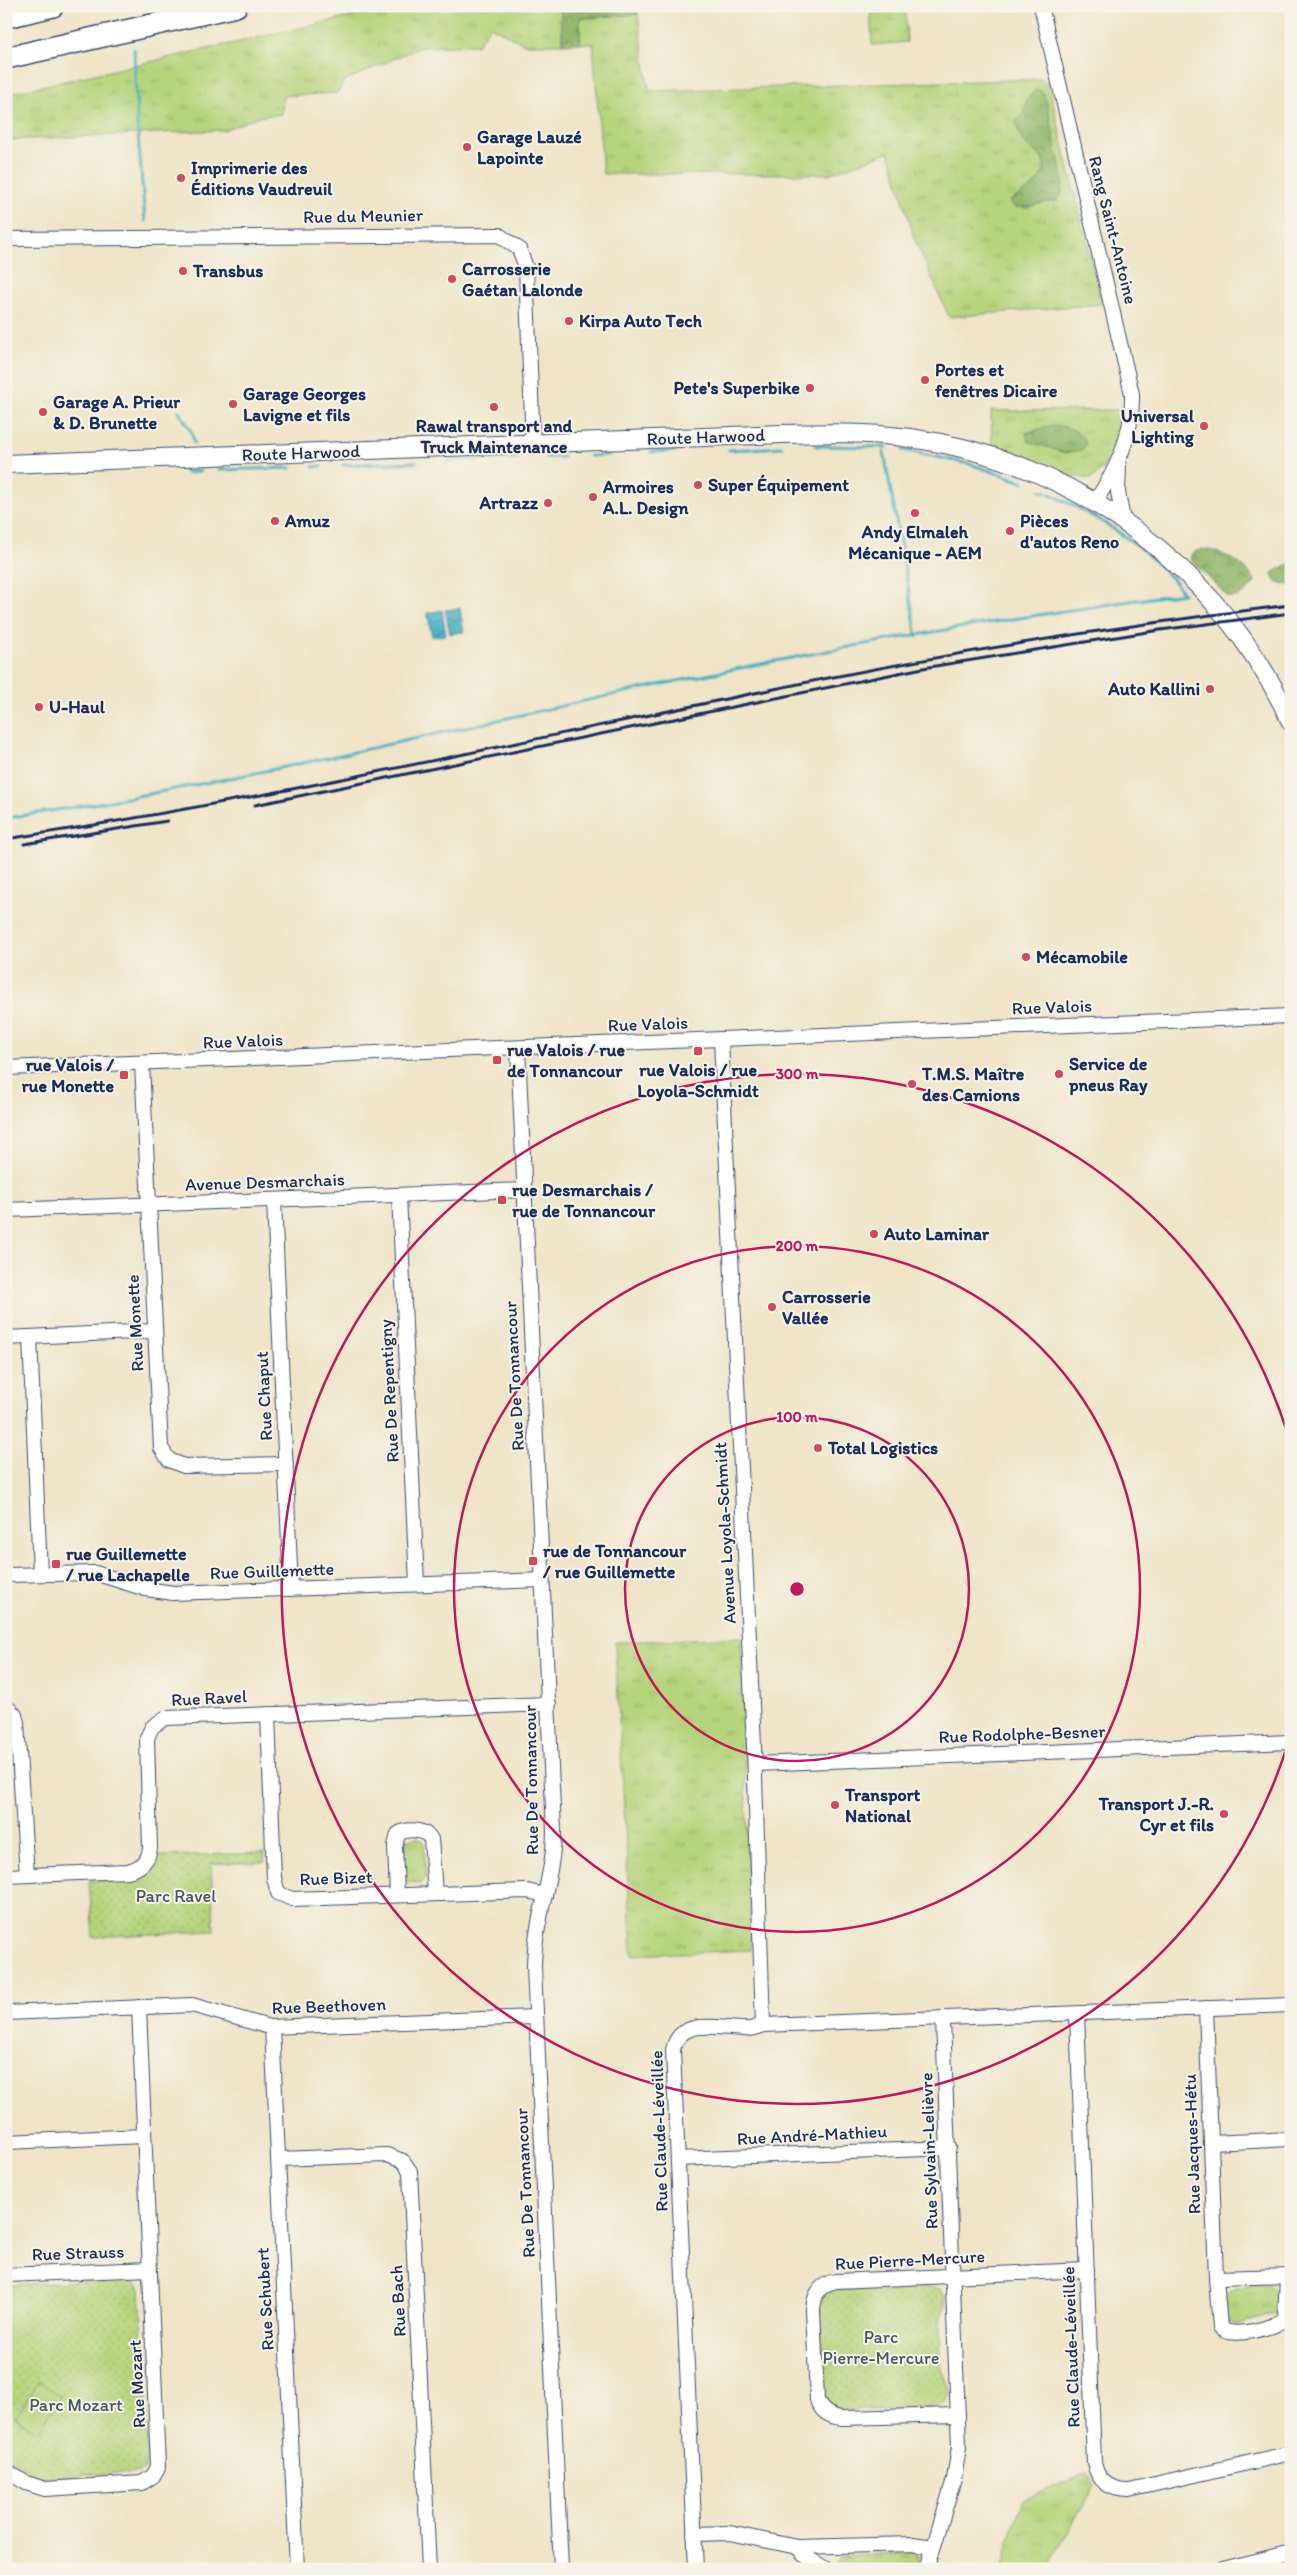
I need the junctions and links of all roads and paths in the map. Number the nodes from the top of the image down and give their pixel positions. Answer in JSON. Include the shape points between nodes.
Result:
{"nodes":[{"id":1,"x":53,"y":6,"type":"edge"},
{"id":2,"x":236,"y":6,"type":"edge"},
{"id":3,"x":1041,"y":6,"type":"edge"},
{"id":4,"x":6,"y":17,"type":"edge"},
{"id":5,"x":6,"y":58,"type":"edge"},
{"id":6,"x":6,"y":239,"type":"edge"},
{"id":7,"x":533,"y":445,"type":"junction"},
{"id":8,"x":1119,"y":462,"type":"junction"},
{"id":9,"x":6,"y":464,"type":"edge"},
{"id":10,"x":1095,"y":502,"type":"junction"},
{"id":11,"x":1123,"y":520,"type":"junction"},
{"id":12,"x":1291,"y":722,"type":"edge"},
{"id":13,"x":1291,"y":1016,"type":"edge"},
{"id":14,"x":721,"y":1040,"type":"junction"},
{"id":15,"x":518,"y":1048,"type":"junction"},
{"id":16,"x":142,"y":1063,"type":"junction"},
{"id":17,"x":6,"y":1068,"type":"edge"},
{"id":18,"x":525,"y":1190,"type":"junction"},
{"id":19,"x":399,"y":1195,"type":"junction"},
{"id":20,"x":274,"y":1201,"type":"junction"},
{"id":21,"x":149,"y":1205,"type":"junction"},
{"id":22,"x":6,"y":1210,"type":"edge"},
{"id":23,"x":154,"y":1331,"type":"junction"},
{"id":24,"x":30,"y":1337,"type":"junction"},
{"id":25,"x":6,"y":1338,"type":"edge"},
{"id":26,"x":286,"y":1464,"type":"junction"},
{"id":27,"x":40,"y":1573,"type":"junction"},
{"id":28,"x":6,"y":1575,"type":"edge"},
{"id":29,"x":542,"y":1580,"type":"junction"},
{"id":30,"x":417,"y":1584,"type":"junction"},
{"id":31,"x":291,"y":1589,"type":"junction"},
{"id":32,"x":549,"y":1704,"type":"junction"},
{"id":33,"x":6,"y":1706,"type":"edge"},
{"id":34,"x":268,"y":1714,"type":"junction"},
{"id":35,"x":1291,"y":1742,"type":"edge"},
{"id":36,"x":755,"y":1764,"type":"junction"},
{"id":37,"x":27,"y":1875,"type":"junction"},
{"id":38,"x":6,"y":1876,"type":"edge"},
{"id":39,"x":436,"y":1893,"type":"junction"},
{"id":40,"x":397,"y":1895,"type":"junction"},
{"id":41,"x":545,"y":1895,"type":"junction"},
{"id":42,"x":1291,"y":2005,"type":"edge"},
{"id":43,"x":138,"y":2007,"type":"junction"},
{"id":44,"x":1206,"y":2008,"type":"junction"},
{"id":45,"x":6,"y":2013,"type":"edge"},
{"id":46,"x":1077,"y":2014,"type":"junction"},
{"id":47,"x":536,"y":2017,"type":"junction"},
{"id":48,"x":943,"y":2020,"type":"junction"},
{"id":49,"x":764,"y":2025,"type":"junction"},
{"id":50,"x":272,"y":2027,"type":"junction"},
{"id":51,"x":144,"y":2136,"type":"junction"},
{"id":52,"x":1291,"y":2139,"type":"edge"},
{"id":53,"x":6,"y":2142,"type":"edge"},
{"id":54,"x":1211,"y":2142,"type":"junction"},
{"id":55,"x":948,"y":2148,"type":"junction"},
{"id":56,"x":278,"y":2159,"type":"junction"},
{"id":57,"x":678,"y":2159,"type":"junction"},
{"id":58,"x":150,"y":2269,"type":"junction"},
{"id":59,"x":1087,"y":2270,"type":"junction"},
{"id":60,"x":6,"y":2275,"type":"edge"},
{"id":61,"x":1289,"y":2276,"type":"edge"},
{"id":62,"x":953,"y":2277,"type":"junction"},
{"id":63,"x":1216,"y":2278,"type":"junction"},
{"id":64,"x":958,"y":2414,"type":"junction"},
{"id":65,"x":1291,"y":2453,"type":"edge"},
{"id":66,"x":6,"y":2471,"type":"edge"},
{"id":67,"x":694,"y":2534,"type":"junction"},
{"id":68,"x":797,"y":2547,"type":"junction"},
{"id":69,"x":933,"y":2547,"type":"junction"},
{"id":70,"x":1291,"y":2552,"type":"edge"},
{"id":71,"x":297,"y":2569,"type":"edge"},
{"id":72,"x":429,"y":2569,"type":"edge"},
{"id":73,"x":560,"y":2569,"type":"edge"},
{"id":74,"x":696,"y":2569,"type":"edge"},
{"id":75,"x":826,"y":2569,"type":"edge"},
{"id":76,"x":927,"y":2569,"type":"edge"},
{"id":77,"x":1222,"y":2569,"type":"edge"}],
"edges":[{"from":1,"to":4,"type":"highway"},
{"from":2,"to":5,"type":"highway"},
{"from":3,"to":8,"type":"street","name":"Rang Saint-Antoine","via":[[1130,381],[1130,426]]},
{"from":6,"to":7,"type":"street","name":"Rue du Meunier","via":[[499,235],[519,249],[526,267]]},
{"from":7,"to":9,"type":"main road","name":"Route Harwood"},
{"from":7,"to":10,"type":"main road","name":"Route Harwood","via":[[782,434],[898,436],[954,446],[995,458],[1057,482]]},
{"from":8,"to":10,"type":"street","name":"Rang Saint-Antoine"},
{"from":8,"to":11,"type":"street","name":"Rang Saint-Antoine","via":[[1118,492]]},
{"from":10,"to":11,"type":"main road","name":"Route Harwood"},
{"from":11,"to":12,"type":"main road","name":"Route Harwood","via":[[1166,553],[1217,605],[1259,662]]},
{"from":13,"to":14,"type":"street","name":"Rue Valois"},
{"from":14,"to":15,"type":"street","name":"Rue Valois"},
{"from":14,"to":36,"type":"street","name":"Avenue Loyola-Schmidt"},
{"from":15,"to":16,"type":"street","name":"Rue Valois"},
{"from":15,"to":18,"type":"street","name":"Rue De Tonnancour"},
{"from":16,"to":17,"type":"street","name":"Rue Valois"},
{"from":16,"to":21,"type":"street","name":"Rue Monette"},
{"from":18,"to":19,"type":"street","name":"Avenue Desmarchais"},
{"from":18,"to":29,"type":"street","name":"Rue De Tonnancour"},
{"from":19,"to":20,"type":"street","name":"Avenue Desmarchais"},
{"from":19,"to":30,"type":"street","name":"Rue De Repentigny"},
{"from":20,"to":21,"type":"street","name":"Avenue Desmarchais"},
{"from":20,"to":26,"type":"street","name":"Rue Chaput"},
{"from":21,"to":22,"type":"street","name":"Avenue Desmarchais"},
{"from":21,"to":23,"type":"street","name":"Rue Monette"},
{"from":23,"to":24,"type":"street"},
{"from":23,"to":26,"type":"street","name":"Rue Monette","via":[[160,1443],[168,1460],[189,1467]]},
{"from":24,"to":25,"type":"street"},
{"from":24,"to":27,"type":"street"},
{"from":26,"to":31,"type":"street","name":"Rue Chaput"},
{"from":27,"to":28,"type":"street","name":"Rue Guillemette"},
{"from":27,"to":31,"type":"street","name":"Rue Guillemette","via":[[95,1573],[164,1592]]},
{"from":29,"to":30,"type":"street","name":"Rue Guillemette"},
{"from":29,"to":32,"type":"street","name":"Rue De Tonnancour"},
{"from":30,"to":31,"type":"street","name":"Rue Guillemette"},
{"from":32,"to":34,"type":"street","name":"Rue Ravel"},
{"from":32,"to":41,"type":"street","name":"Rue De Tonnancour","via":[[554,1838]]},
{"from":33,"to":37,"type":"street","via":[[15,1715],[17,1723]]},
{"from":34,"to":37,"type":"street","name":"Rue Ravel","via":[[172,1717],[160,1720],[152,1727],[147,1738],[150,1852],[137,1868],[117,1872]]},
{"from":34,"to":40,"type":"street","name":"Rue Bizet","via":[[273,1869],[278,1893],[298,1899]]},
{"from":35,"to":36,"type":"street","name":"Rue Rodolphe-Besner"},
{"from":36,"to":49,"type":"street","name":"Avenue Loyola-Schmidt"},
{"from":37,"to":38,"type":"street","name":"Rue Ravel"},
{"from":39,"to":40,"type":"street","name":"Rue Bizet"},
{"from":39,"to":40,"type":"street","via":[[432,1839],[424,1832],[407,1831],[398,1834],[395,1846]]},
{"from":39,"to":41,"type":"street","name":"Rue Bizet","via":[[527,1891]]},
{"from":41,"to":47,"type":"street","name":"Rue De Tonnancour","via":[[534,1951]]},
{"from":42,"to":44,"type":"street","name":"Rue Claude-Léveillée"},
{"from":43,"to":45,"type":"street","name":"Rue Beethoven"},
{"from":43,"to":50,"type":"street","name":"Rue Beethoven","via":[[196,2005]]},
{"from":43,"to":51,"type":"street","name":"Rue Mozart"},
{"from":44,"to":46,"type":"street","name":"Rue Claude-Léveillée"},
{"from":44,"to":54,"type":"street","name":"Rue Jacques-Hétu"},
{"from":46,"to":48,"type":"street","name":"Rue Claude-Léveillée"},
{"from":46,"to":59,"type":"street","name":"Rue Claude-Léveillée"},
{"from":47,"to":50,"type":"street","name":"Rue Beethoven"},
{"from":47,"to":73,"type":"street","name":"Rue De Tonnancour"},
{"from":48,"to":49,"type":"street","name":"Rue Claude-Léveillée"},
{"from":48,"to":55,"type":"street","name":"Rue Sylvain-Lelièvre"},
{"from":49,"to":57,"type":"street","name":"Rue Claude-Léveillée","via":[[742,2030],[729,2026],[696,2027],[687,2030],[674,2043]]},
{"from":50,"to":56,"type":"street","name":"Rue Schubert"},
{"from":51,"to":53,"type":"street"},
{"from":51,"to":58,"type":"street","name":"Rue Mozart"},
{"from":52,"to":54,"type":"street"},
{"from":54,"to":63,"type":"street","name":"Rue Jacques-Hétu"},
{"from":55,"to":57,"type":"street","name":"Rue André-Mathieu"},
{"from":55,"to":62,"type":"street","name":"Rue Sylvain-Lelièvre"},
{"from":56,"to":71,"type":"street","name":"Rue Schubert"},
{"from":56,"to":72,"type":"street","name":"Rue Bach","via":[[387,2156],[403,2160],[410,2171]]},
{"from":57,"to":67,"type":"street","name":"Rue Claude-Léveillée"},
{"from":58,"to":60,"type":"street","name":"Rue Strauss"},
{"from":58,"to":66,"type":"street","name":"Rue Mozart","via":[[159,2461],[153,2476],[135,2484],[45,2489],[26,2483]]},
{"from":59,"to":62,"type":"street","name":"Rue Pierre-Mercure"},
{"from":59,"to":65,"type":"street","name":"Rue Claude-Léveillée","via":[[1094,2462],[1103,2482],[1114,2488],[1136,2489]]},
{"from":61,"to":63,"type":"street","name":"Rue Jacques-Hétu"},
{"from":61,"to":63,"type":"street","name":"Rue Jacques-Hétu","via":[[1285,2318],[1278,2323],[1234,2334],[1220,2327]]},
{"from":62,"to":64,"type":"street","name":"Rue Sylvain-Lelièvre"},
{"from":62,"to":64,"type":"street","name":"Rue Pierre-Mercure","via":[[836,2282],[821,2287],[813,2303],[816,2385],[819,2406],[826,2413],[836,2418]]},
{"from":64,"to":69,"type":"street","name":"Rue Sylvain-Lelièvre","via":[[959,2447],[954,2479]]},
{"from":67,"to":68,"type":"street","via":[[730,2533]]},
{"from":67,"to":74,"type":"street","name":"Rue Claude-Léveillée"},
{"from":68,"to":69,"type":"street","via":[[913,2544]]},
{"from":68,"to":75,"type":"street"},
{"from":69,"to":76,"type":"street","name":"Rue Sylvain-Lelièvre"},
{"from":70,"to":77,"type":"street"}]}
